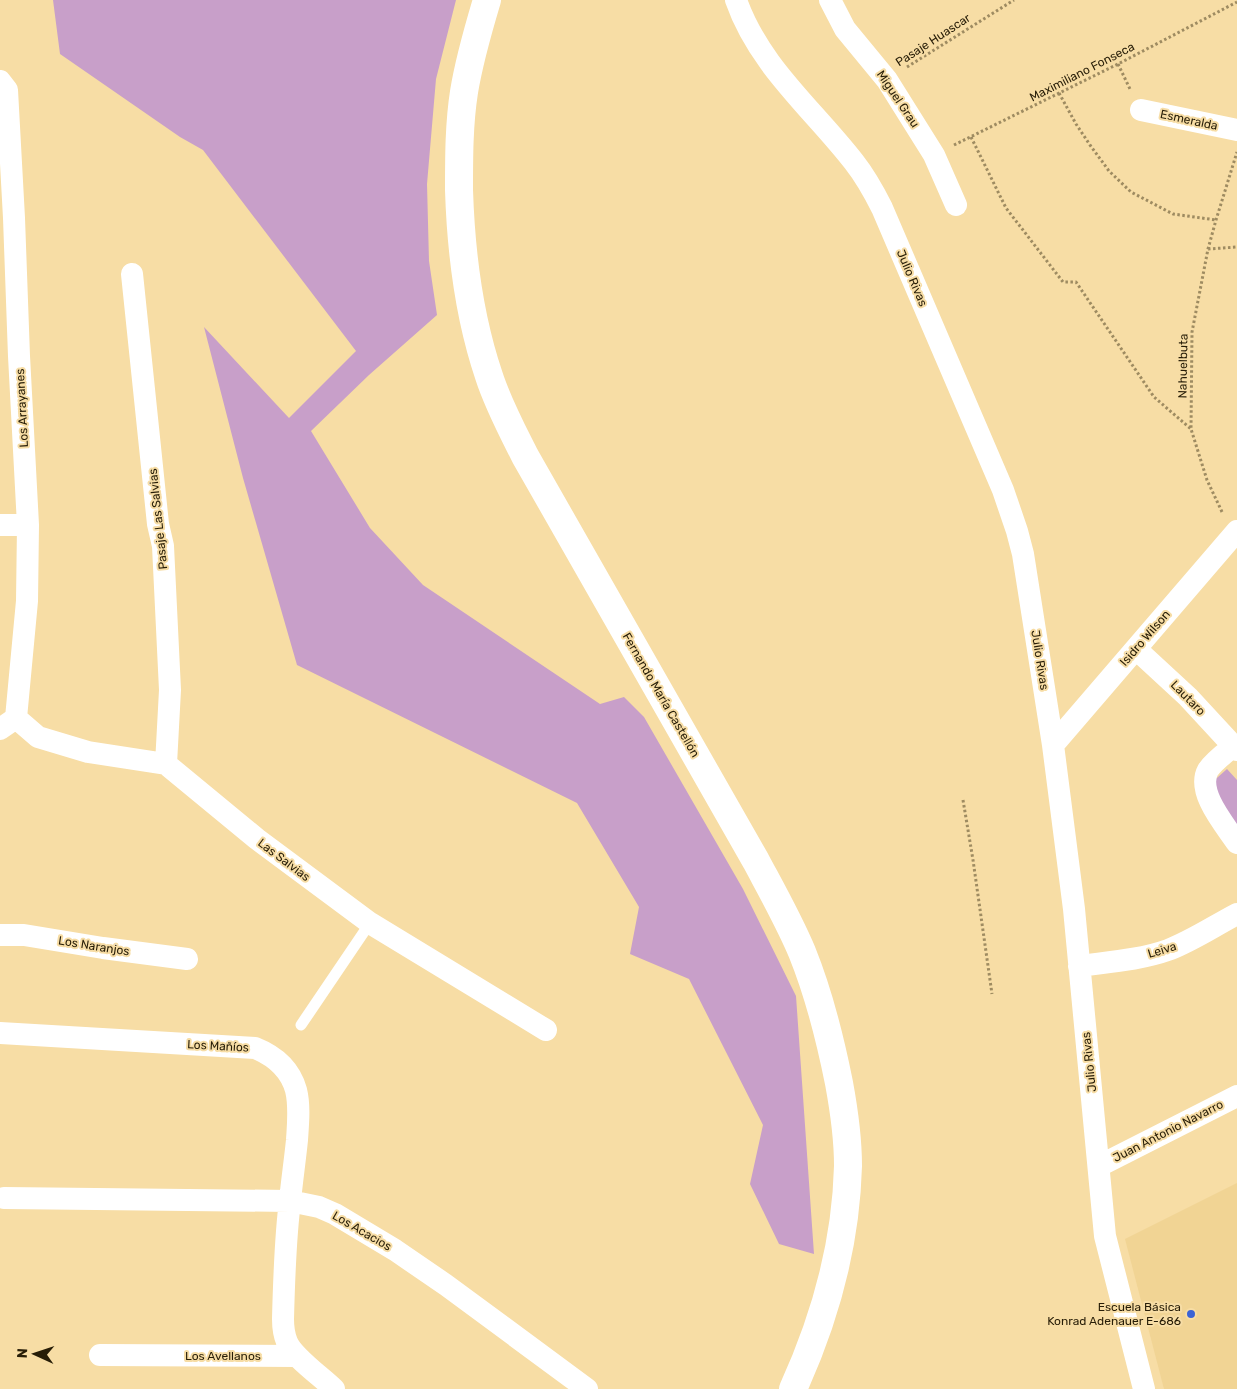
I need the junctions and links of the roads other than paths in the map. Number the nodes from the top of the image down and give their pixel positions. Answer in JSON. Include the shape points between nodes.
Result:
{"nodes":[{"id":1,"x":488,"y":0,"type":"edge"},
{"id":2,"x":736,"y":0,"type":"edge"},
{"id":3,"x":830,"y":0,"type":"edge"},
{"id":4,"x":0,"y":81,"type":"edge"},
{"id":5,"x":1141,"y":110,"type":"dead end"},
{"id":6,"x":1237,"y":130,"type":"edge"},
{"id":7,"x":6,"y":202,"type":"edge"},
{"id":8,"x":956,"y":205,"type":"dead end"},
{"id":9,"x":132,"y":274,"type":"dead end"},
{"id":10,"x":9,"y":356,"type":"edge"},
{"id":11,"x":0,"y":525,"type":"edge"},
{"id":12,"x":28,"y":525,"type":"junction"},
{"id":13,"x":1236,"y":533,"type":"edge"},
{"id":14,"x":1136,"y":649,"type":"junction"},
{"id":15,"x":8,"y":724,"type":"edge"},
{"id":16,"x":1053,"y":745,"type":"junction"},
{"id":17,"x":1235,"y":748,"type":"edge"},
{"id":18,"x":166,"y":764,"type":"junction"},
{"id":19,"x":1237,"y":843,"type":"edge"},
{"id":20,"x":1237,"y":914,"type":"edge"},
{"id":21,"x":370,"y":923,"type":"junction"},
{"id":22,"x":0,"y":935,"type":"edge"},
{"id":23,"x":187,"y":959,"type":"dead end"},
{"id":24,"x":1079,"y":966,"type":"junction"},
{"id":25,"x":301,"y":1025,"type":"dead end"},
{"id":26,"x":546,"y":1030,"type":"dead end"},
{"id":27,"x":0,"y":1033,"type":"edge"},
{"id":28,"x":1237,"y":1096,"type":"edge"},
{"id":29,"x":1099,"y":1166,"type":"junction"},
{"id":30,"x":4,"y":1198,"type":"dead end"},
{"id":31,"x":290,"y":1201,"type":"junction"},
{"id":32,"x":100,"y":1355,"type":"dead end"},
{"id":33,"x":297,"y":1356,"type":"junction"},
{"id":34,"x":334,"y":1389,"type":"edge"},
{"id":35,"x":587,"y":1389,"type":"edge"},
{"id":36,"x":793,"y":1389,"type":"edge"},
{"id":37,"x":1144,"y":1389,"type":"edge"}],
"edges":[{"from":1,"to":36,"type":"main road","name":"Fernando María Castellón","via":[[464,93],[459,174],[466,271],[489,377],[525,456],[783,912],[819,998],[832,1050],[844,1112],[848,1165],[844,1216],[835,1272]]},
{"from":2,"to":16,"type":"street","name":"Julio Rivas","via":[[752,34],[780,78],[855,163],[882,208],[1003,490],[1024,563]]},
{"from":3,"to":8,"type":"street","name":"Miguel Grau","via":[[845,29],[887,80],[934,155]]},
{"from":4,"to":7,"type":"street","name":"Los Arrayanes","via":[[7,90]]},
{"from":5,"to":6,"type":"street","name":"Esmeralda"},
{"from":7,"to":10,"type":"street","name":"Los Arrayanes","via":[[14,218]]},
{"from":9,"to":18,"type":"street","name":"Pasaje Las Salvias","via":[[163,546],[170,690]]},
{"from":10,"to":12,"type":"street","name":"Los Arrayanes"},
{"from":11,"to":12,"type":"street"},
{"from":12,"to":15,"type":"street","name":"Los Arrayanes","via":[[27,601]]},
{"from":13,"to":14,"type":"street","name":"Isidro Wilson"},
{"from":14,"to":16,"type":"street","name":"Isidro Wilson"},
{"from":14,"to":17,"type":"street","name":"Lautaro","via":[[1188,697]]},
{"from":15,"to":18,"type":"street","via":[[38,738],[88,752]]},
{"from":16,"to":24,"type":"street","name":"Julio Rivas"},
{"from":17,"to":19,"type":"street","via":[[1212,765],[1205,783],[1208,797]]},
{"from":18,"to":21,"type":"street","name":"Las Salvias","via":[[257,839]]},
{"from":20,"to":24,"type":"street","name":"Leiva","via":[[1166,950]]},
{"from":21,"to":25,"type":"lane"},
{"from":21,"to":26,"type":"street","name":"Las Salvias"},
{"from":22,"to":23,"type":"street","name":"Los Naranjos","via":[[24,935]]},
{"from":24,"to":29,"type":"street","name":"Julio Rivas"},
{"from":27,"to":31,"type":"street","name":"Los Mañíos","via":[[256,1048],[267,1052],[285,1068],[296,1091],[298,1120]]},
{"from":28,"to":29,"type":"street","name":"Juan Antonio Navarro"},
{"from":29,"to":37,"type":"street","name":"Julio Rivas","via":[[1105,1236]]},
{"from":30,"to":31,"type":"street","name":"Los Acacios"},
{"from":31,"to":33,"type":"street","name":"Los Mañíos","via":[[283,1319],[287,1342]]},
{"from":31,"to":35,"type":"street","name":"Los Acacios","via":[[335,1214],[395,1250]]},
{"from":32,"to":33,"type":"street","name":"Los Avellanos"},
{"from":33,"to":34,"type":"street"}]}
